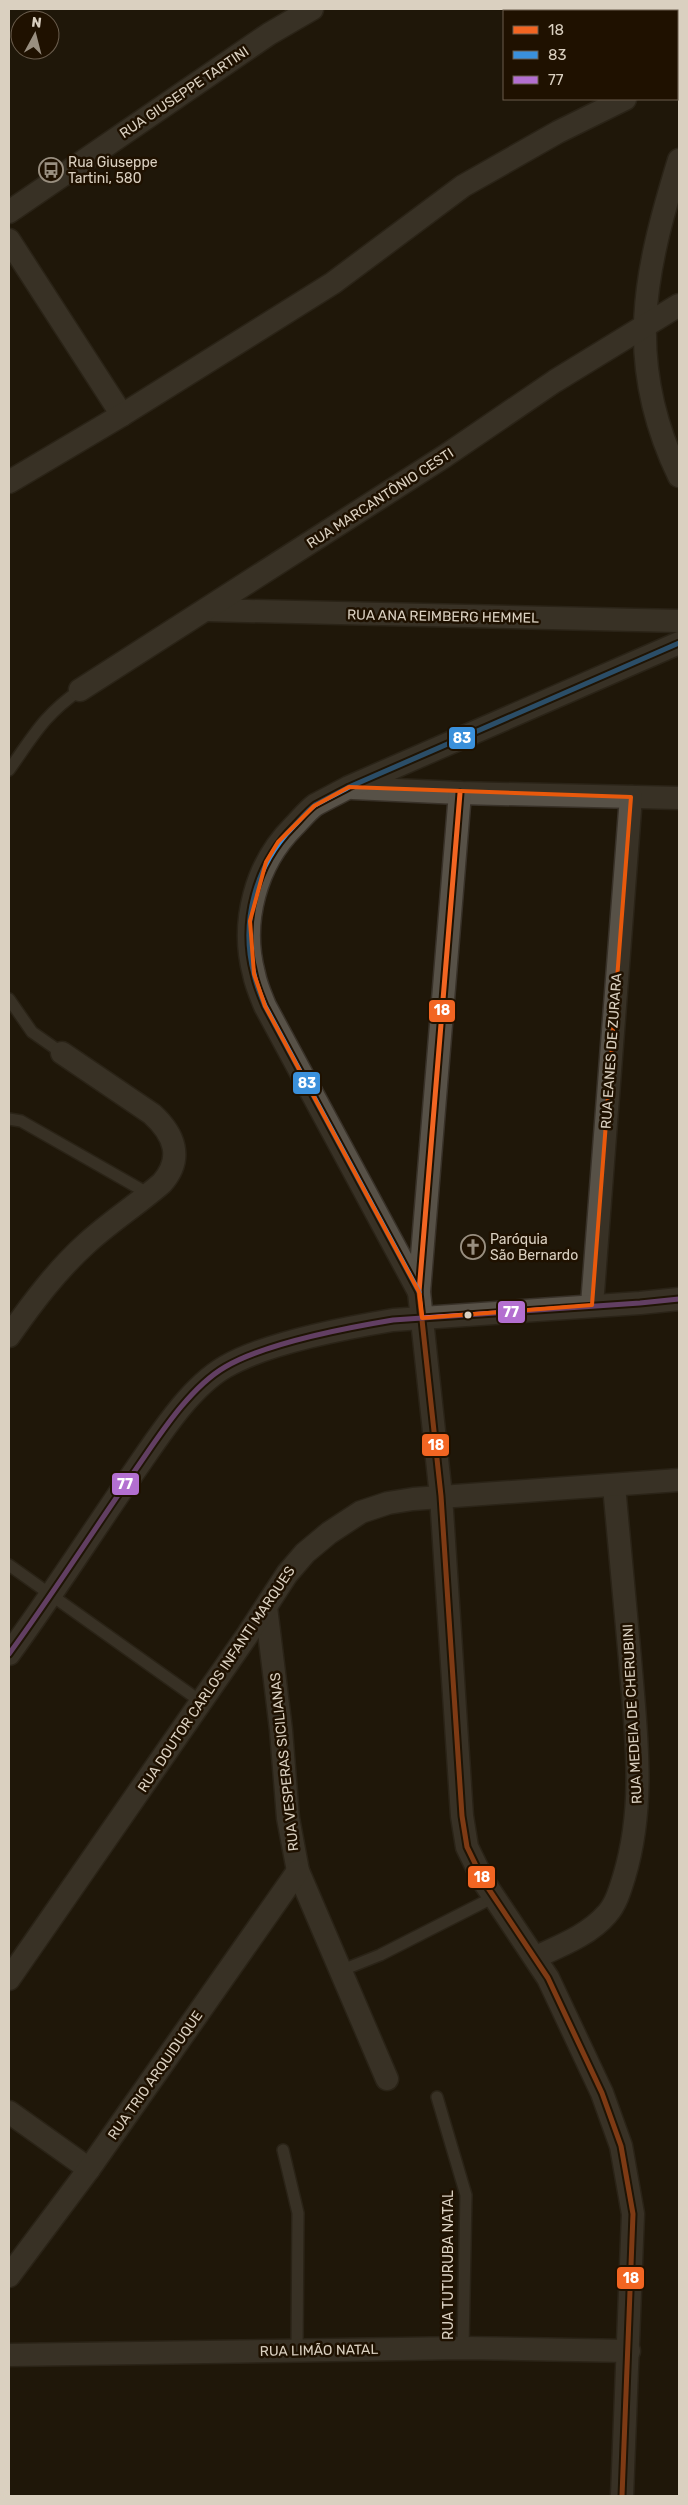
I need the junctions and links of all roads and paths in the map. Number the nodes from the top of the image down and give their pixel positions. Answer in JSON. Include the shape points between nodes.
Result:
{"nodes":[{"id":1,"x":312,"y":9,"type":"edge"},
{"id":2,"x":623,"y":100,"type":"edge"},
{"id":3,"x":679,"y":160,"type":"edge"},
{"id":4,"x":9,"y":212,"type":"edge"},
{"id":5,"x":9,"y":240,"type":"edge"},
{"id":6,"x":679,"y":305,"type":"edge"},
{"id":7,"x":644,"y":327,"type":"junction"},
{"id":8,"x":122,"y":415,"type":"junction"},
{"id":9,"x":679,"y":476,"type":"edge"},
{"id":10,"x":9,"y":482,"type":"edge"},
{"id":11,"x":207,"y":610,"type":"junction"},
{"id":12,"x":679,"y":621,"type":"edge"},
{"id":13,"x":679,"y":643,"type":"edge"},
{"id":14,"x":80,"y":690,"type":"joint"},
{"id":15,"x":9,"y":770,"type":"edge"},
{"id":16,"x":349,"y":787,"type":"junction"},
{"id":17,"x":460,"y":793,"type":"junction"},
{"id":18,"x":631,"y":797,"type":"junction"},
{"id":19,"x":679,"y":798,"type":"edge"},
{"id":20,"x":9,"y":999,"type":"edge"},
{"id":21,"x":62,"y":1053,"type":"joint"},
{"id":22,"x":9,"y":1119,"type":"edge"},
{"id":23,"x":149,"y":1194,"type":"junction"},
{"id":24,"x":419,"y":1292,"type":"junction"},
{"id":25,"x":679,"y":1298,"type":"edge"},
{"id":26,"x":592,"y":1305,"type":"junction"},
{"id":27,"x":422,"y":1318,"type":"junction"},
{"id":28,"x":9,"y":1336,"type":"edge"},
{"id":29,"x":679,"y":1480,"type":"edge"},
{"id":30,"x":614,"y":1486,"type":"junction"},
{"id":31,"x":440,"y":1496,"type":"junction"},
{"id":32,"x":9,"y":1565,"type":"edge"},
{"id":33,"x":52,"y":1595,"type":"junction"},
{"id":34,"x":266,"y":1607,"type":"junction"},
{"id":35,"x":9,"y":1654,"type":"edge"},
{"id":36,"x":200,"y":1701,"type":"junction"},
{"id":37,"x":298,"y":1872,"type":"junction"},
{"id":38,"x":494,"y":1896,"type":"junction"},
{"id":39,"x":536,"y":1957,"type":"junction"},
{"id":40,"x":340,"y":1971,"type":"junction"},
{"id":41,"x":9,"y":1979,"type":"edge"},
{"id":42,"x":387,"y":2079,"type":"dead end"},
{"id":43,"x":437,"y":2097,"type":"dead end"},
{"id":44,"x":9,"y":2112,"type":"edge"},
{"id":45,"x":283,"y":2150,"type":"dead end"},
{"id":46,"x":89,"y":2169,"type":"junction"},
{"id":47,"x":9,"y":2276,"type":"edge"},
{"id":48,"x":463,"y":2348,"type":"junction"},
{"id":49,"x":297,"y":2350,"type":"junction"},
{"id":50,"x":628,"y":2351,"type":"junction"},
{"id":51,"x":9,"y":2355,"type":"edge"},
{"id":52,"x":622,"y":2496,"type":"edge"}],
"edges":[{"from":1,"to":4,"type":"street","name":"RUA GIUSEPPE TARTINI","via":[[269,34]]},
{"from":2,"to":8,"type":"street","via":[[558,132],[463,186],[333,283]]},
{"from":3,"to":7,"type":"street","via":[[654,247]]},
{"from":5,"to":8,"type":"street"},
{"from":6,"to":7,"type":"street","name":"RUA MARCANTÔNIO CESTI"},
{"from":7,"to":9,"type":"street","via":[[648,382],[668,453]]},
{"from":7,"to":11,"type":"street","name":"RUA MARCANTÔNIO CESTI","via":[[555,381]]},
{"from":8,"to":10,"type":"street"},
{"from":11,"to":12,"type":"street","name":"RUA ANA REIMBERG HEMMEL"},
{"from":11,"to":14,"type":"street","name":"RUA MARCANTÔNIO CESTI"},
{"from":13,"to":16,"type":"street"},
{"from":14,"to":15,"type":"lane","via":[[43,720]]},
{"from":16,"to":17,"type":"street"},
{"from":16,"to":24,"type":"street","via":[[314,806],[278,842],[270,855],[255,891],[250,950],[265,1006]]},
{"from":17,"to":18,"type":"street"},
{"from":17,"to":24,"type":"street"},
{"from":18,"to":19,"type":"street"},
{"from":18,"to":26,"type":"street","name":"RUA EANES DE ZURARA"},
{"from":20,"to":21,"type":"lane","via":[[32,1032]]},
{"from":21,"to":23,"type":"street","via":[[152,1114],[171,1136],[174,1160],[170,1174]]},
{"from":22,"to":23,"type":"lane","via":[[21,1120]]},
{"from":23,"to":28,"type":"street","via":[[65,1264],[28,1307]]},
{"from":24,"to":27,"type":"street"},
{"from":25,"to":26,"type":"street"},
{"from":26,"to":27,"type":"street"},
{"from":27,"to":31,"type":"street"},
{"from":27,"to":33,"type":"street","via":[[365,1324],[279,1346],[225,1367],[206,1380],[152,1445]]},
{"from":29,"to":30,"type":"street","name":"RUA DOUTOR CARLOS INFANTI MARQUES"},
{"from":30,"to":31,"type":"street","name":"RUA DOUTOR CARLOS INFANTI MARQUES"},
{"from":30,"to":39,"type":"street","name":"RUA MEDEIA DE CHERUBINI","via":[[635,1720],[636,1830],[620,1890],[607,1914],[571,1941]]},
{"from":31,"to":34,"type":"street","name":"RUA DOUTOR CARLOS INFANTI MARQUES","via":[[388,1503],[361,1512],[305,1553]]},
{"from":31,"to":38,"type":"street","via":[[462,1816],[467,1847]]},
{"from":32,"to":33,"type":"lane"},
{"from":33,"to":35,"type":"street"},
{"from":33,"to":36,"type":"lane"},
{"from":34,"to":36,"type":"street","name":"RUA DOUTOR CARLOS INFANTI MARQUES"},
{"from":34,"to":37,"type":"street","name":"RUA VESPERAS SICILIANAS","via":[[288,1818]]},
{"from":36,"to":41,"type":"street","name":"RUA DOUTOR CARLOS INFANTI MARQUES"},
{"from":37,"to":40,"type":"street","name":"RUA VESPERAS SICILIANAS"},
{"from":37,"to":46,"type":"street","name":"RUA TRIO ARQUIDUQUE"},
{"from":38,"to":39,"type":"street"},
{"from":38,"to":40,"type":"lane","via":[[380,1955]]},
{"from":39,"to":50,"type":"street","via":[[602,2094],[621,2146],[633,2214]]},
{"from":40,"to":42,"type":"street","name":"RUA VESPERAS SICILIANAS"},
{"from":43,"to":48,"type":"lane","name":"RUA TUTURUBA NATAL","via":[[466,2194]]},
{"from":44,"to":46,"type":"street"},
{"from":45,"to":49,"type":"lane","via":[[298,2213]]},
{"from":46,"to":47,"type":"street","name":"RUA TRIO ARQUIDUQUE"},
{"from":48,"to":49,"type":"street","name":"RUA LIMÃO NATAL"},
{"from":48,"to":50,"type":"street","name":"RUA LIMÃO NATAL"},
{"from":49,"to":51,"type":"street","name":"RUA LIMÃO NATAL"},
{"from":50,"to":52,"type":"street"}]}
